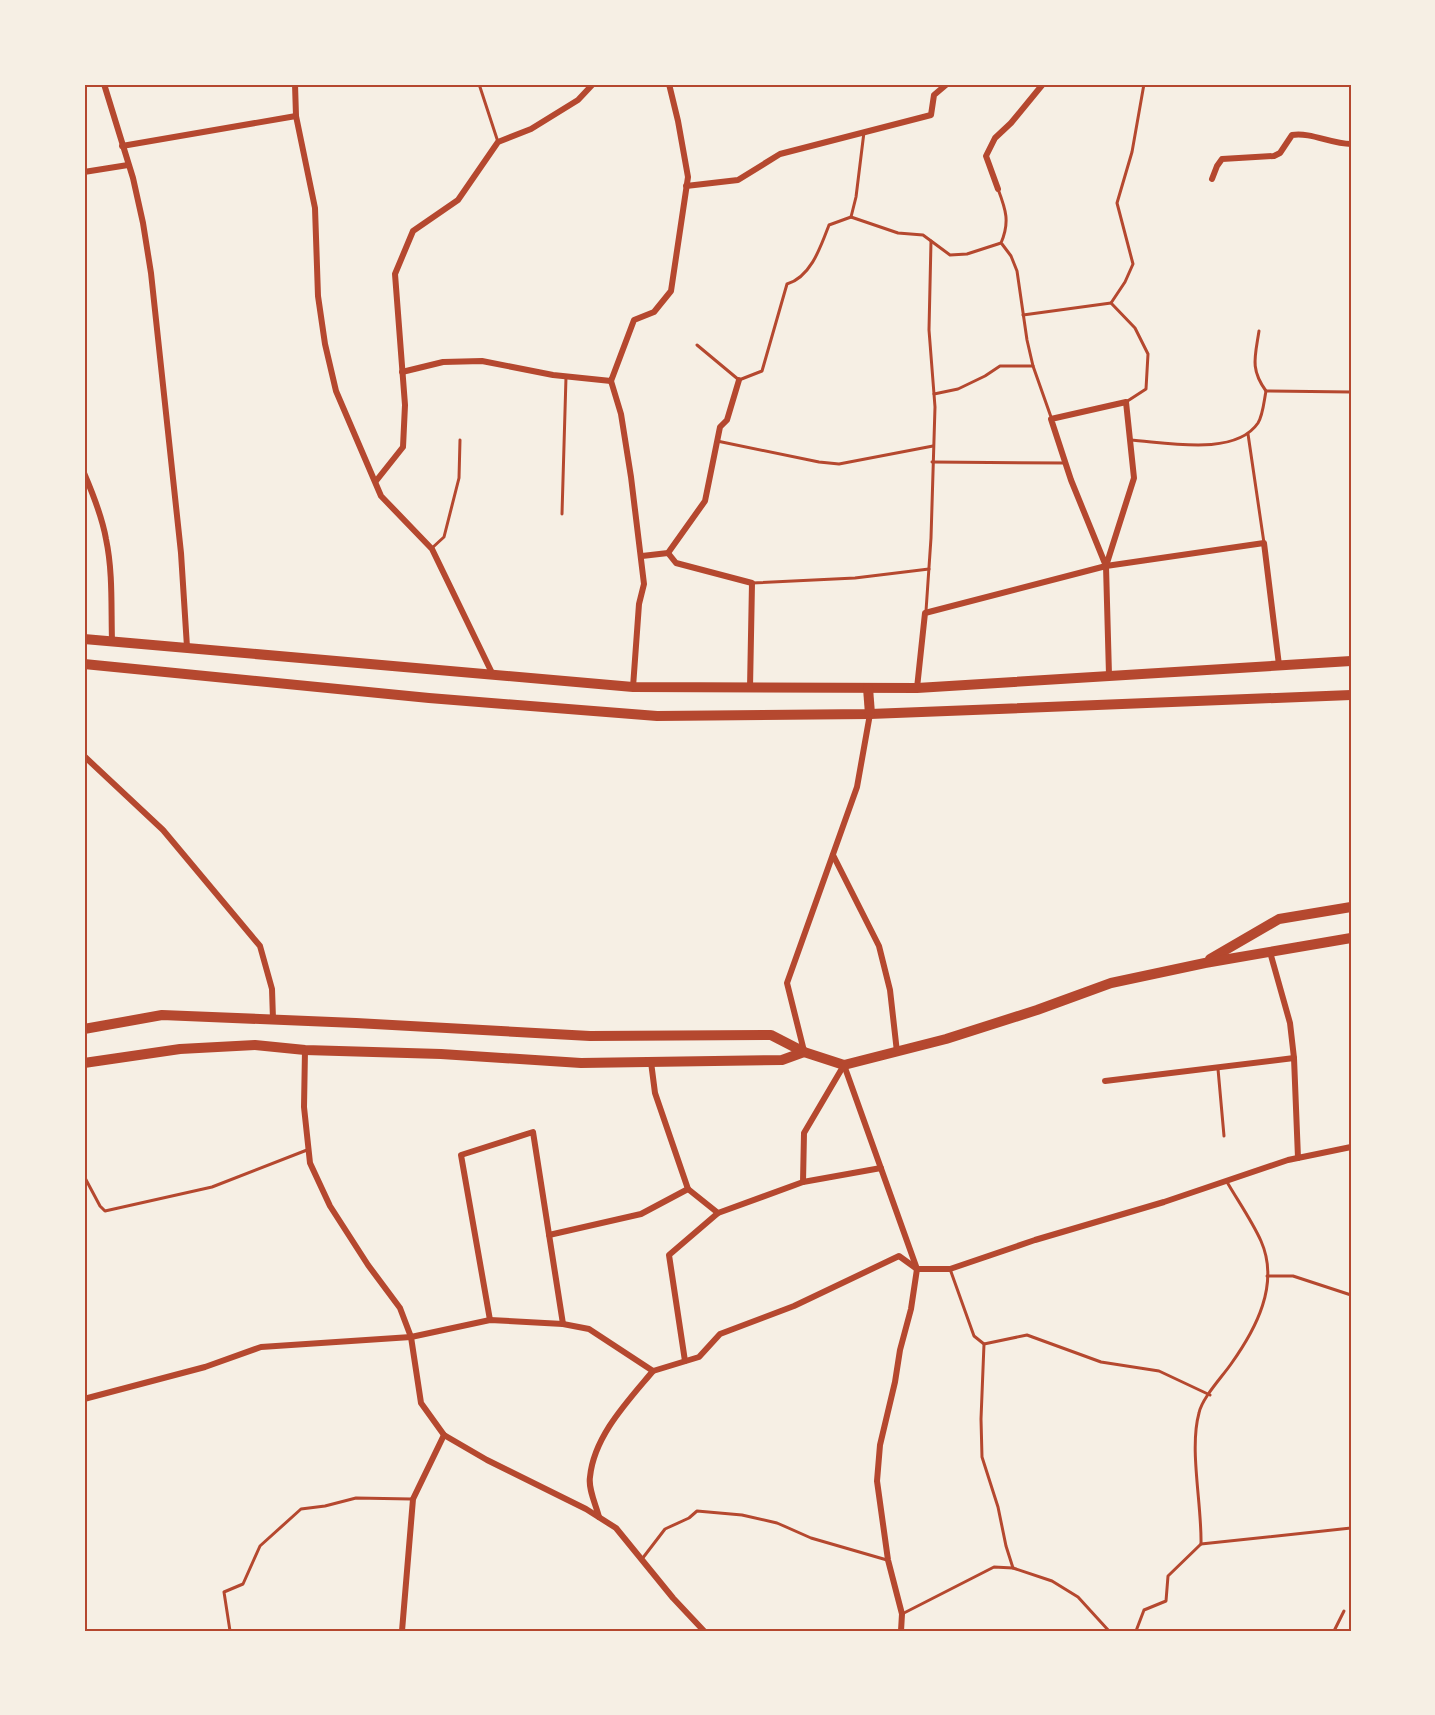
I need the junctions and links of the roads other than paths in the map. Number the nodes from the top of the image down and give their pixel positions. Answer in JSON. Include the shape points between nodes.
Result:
{"nodes":[{"id":1,"x":105,"y":84,"type":"edge"},
{"id":2,"x":295,"y":84,"type":"edge"},
{"id":3,"x":479,"y":84,"type":"edge"},
{"id":4,"x":593,"y":84,"type":"edge"},
{"id":5,"x":669,"y":84,"type":"edge"},
{"id":6,"x":947,"y":84,"type":"edge"},
{"id":7,"x":1043,"y":84,"type":"edge"},
{"id":8,"x":1144,"y":84,"type":"edge"},
{"id":9,"x":296,"y":116,"type":"junction"},
{"id":10,"x":864,"y":132,"type":"junction"},
{"id":11,"x":498,"y":142,"type":"junction"},
{"id":12,"x":1351,"y":144,"type":"edge"},
{"id":13,"x":122,"y":146,"type":"junction"},
{"id":14,"x":128,"y":165,"type":"junction"},
{"id":15,"x":84,"y":172,"type":"edge"},
{"id":16,"x":1212,"y":179,"type":"dead end"},
{"id":17,"x":686,"y":186,"type":"junction"},
{"id":18,"x":998,"y":189,"type":"joint"},
{"id":19,"x":851,"y":217,"type":"junction"},
{"id":20,"x":931,"y":241,"type":"junction"},
{"id":21,"x":1001,"y":243,"type":"junction"},
{"id":22,"x":1111,"y":303,"type":"junction"},
{"id":23,"x":1023,"y":315,"type":"junction"},
{"id":24,"x":1258,"y":331,"type":"dead end"},
{"id":25,"x":697,"y":345,"type":"dead end"},
{"id":26,"x":1034,"y":366,"type":"junction"},
{"id":27,"x":402,"y":372,"type":"junction"},
{"id":28,"x":566,"y":377,"type":"junction"},
{"id":29,"x":739,"y":380,"type":"junction"},
{"id":30,"x":611,"y":381,"type":"junction"},
{"id":31,"x":1266,"y":391,"type":"junction"},
{"id":32,"x":1351,"y":392,"type":"edge"},
{"id":33,"x":934,"y":394,"type":"junction"},
{"id":34,"x":1126,"y":402,"type":"junction"},
{"id":35,"x":1052,"y":419,"type":"junction"},
{"id":36,"x":1248,"y":434,"type":"junction"},
{"id":37,"x":460,"y":440,"type":"dead end"},
{"id":38,"x":1130,"y":440,"type":"junction"},
{"id":39,"x":717,"y":441,"type":"junction"},
{"id":40,"x":933,"y":446,"type":"junction"},
{"id":41,"x":932,"y":462,"type":"junction"},
{"id":42,"x":1065,"y":463,"type":"junction"},
{"id":43,"x":84,"y":473,"type":"edge"},
{"id":44,"x":376,"y":481,"type":"junction"},
{"id":45,"x":561,"y":514,"type":"dead end"},
{"id":46,"x":1264,"y":543,"type":"junction"},
{"id":47,"x":432,"y":549,"type":"junction"},
{"id":48,"x":668,"y":553,"type":"junction"},
{"id":49,"x":642,"y":556,"type":"junction"},
{"id":50,"x":1106,"y":566,"type":"junction"},
{"id":51,"x":928,"y":569,"type":"junction"},
{"id":52,"x":752,"y":583,"type":"junction"},
{"id":53,"x":926,"y":613,"type":"junction"},
{"id":54,"x":84,"y":639,"type":"edge"},
{"id":55,"x":112,"y":641,"type":"junction"},
{"id":56,"x":188,"y":647,"type":"junction"},
{"id":57,"x":1351,"y":661,"type":"edge"},
{"id":58,"x":84,"y":664,"type":"edge"},
{"id":59,"x":1279,"y":665,"type":"junction"},
{"id":60,"x":493,"y":675,"type":"junction"},
{"id":61,"x":1109,"y":675,"type":"junction"},
{"id":62,"x":633,"y":687,"type":"junction"},
{"id":63,"x":750,"y":688,"type":"junction"},
{"id":64,"x":868,"y":688,"type":"junction"},
{"id":65,"x":917,"y":688,"type":"junction"},
{"id":66,"x":1351,"y":695,"type":"edge"},
{"id":67,"x":870,"y":714,"type":"junction"},
{"id":68,"x":84,"y":756,"type":"edge"},
{"id":69,"x":833,"y":855,"type":"junction"},
{"id":70,"x":1351,"y":907,"type":"edge"},
{"id":71,"x":1351,"y":938,"type":"edge"},
{"id":72,"x":1270,"y":952,"type":"junction"},
{"id":73,"x":1205,"y":963,"type":"junction"},
{"id":74,"x":273,"y":1019,"type":"junction"},
{"id":75,"x":84,"y":1029,"type":"edge"},
{"id":76,"x":305,"y":1050,"type":"junction"},
{"id":77,"x":804,"y":1052,"type":"junction"},
{"id":78,"x":897,"y":1052,"type":"junction"},
{"id":79,"x":1294,"y":1058,"type":"junction"},
{"id":80,"x":651,"y":1062,"type":"junction"},
{"id":81,"x":84,"y":1063,"type":"edge"},
{"id":82,"x":844,"y":1065,"type":"junction"},
{"id":83,"x":1218,"y":1067,"type":"junction"},
{"id":84,"x":1105,"y":1081,"type":"dead end"},
{"id":85,"x":1224,"y":1136,"type":"dead end"},
{"id":86,"x":1351,"y":1147,"type":"edge"},
{"id":87,"x":307,"y":1150,"type":"junction"},
{"id":88,"x":1298,"y":1158,"type":"junction"},
{"id":89,"x":881,"y":1168,"type":"junction"},
{"id":90,"x":84,"y":1176,"type":"edge"},
{"id":91,"x":1227,"y":1181,"type":"junction"},
{"id":92,"x":803,"y":1182,"type":"junction"},
{"id":93,"x":688,"y":1189,"type":"junction"},
{"id":94,"x":718,"y":1213,"type":"junction"},
{"id":95,"x":549,"y":1235,"type":"junction"},
{"id":96,"x":917,"y":1269,"type":"junction"},
{"id":97,"x":950,"y":1269,"type":"junction"},
{"id":98,"x":1268,"y":1276,"type":"junction"},
{"id":99,"x":1351,"y":1295,"type":"edge"},
{"id":100,"x":490,"y":1320,"type":"junction"},
{"id":101,"x":563,"y":1324,"type":"junction"},
{"id":102,"x":411,"y":1337,"type":"junction"},
{"id":103,"x":984,"y":1344,"type":"junction"},
{"id":104,"x":685,"y":1361,"type":"junction"},
{"id":105,"x":653,"y":1371,"type":"junction"},
{"id":106,"x":1210,"y":1395,"type":"junction"},
{"id":107,"x":84,"y":1399,"type":"edge"},
{"id":108,"x":444,"y":1435,"type":"junction"},
{"id":109,"x":413,"y":1499,"type":"junction"},
{"id":110,"x":599,"y":1517,"type":"junction"},
{"id":111,"x":1351,"y":1528,"type":"edge"},
{"id":112,"x":1201,"y":1544,"type":"junction"},
{"id":113,"x":642,"y":1559,"type":"junction"},
{"id":114,"x":888,"y":1560,"type":"junction"},
{"id":115,"x":1013,"y":1568,"type":"junction"},
{"id":116,"x":1344,"y":1611,"type":"dead end"},
{"id":117,"x":902,"y":1614,"type":"junction"},
{"id":118,"x":230,"y":1631,"type":"edge"},
{"id":119,"x":402,"y":1631,"type":"edge"},
{"id":120,"x":704,"y":1631,"type":"edge"},
{"id":121,"x":901,"y":1631,"type":"edge"},
{"id":122,"x":1109,"y":1631,"type":"edge"},
{"id":123,"x":1137,"y":1631,"type":"edge"},
{"id":124,"x":1334,"y":1631,"type":"edge"}],
"edges":[{"from":1,"to":13,"type":"street"},
{"from":2,"to":9,"type":"street"},
{"from":3,"to":11,"type":"lane"},
{"from":4,"to":11,"type":"street","via":[[578,100],[531,129]]},
{"from":5,"to":17,"type":"street","via":[[688,177]]},
{"from":6,"to":10,"type":"street","via":[[934,95],[931,115]]},
{"from":7,"to":18,"type":"street","via":[[995,138],[986,156]]},
{"from":8,"to":22,"type":"lane","via":[[1132,152],[1117,203],[1133,264]]},
{"from":9,"to":13,"type":"street"},
{"from":9,"to":44,"type":"street","via":[[315,208],[318,296],[325,344],[336,391]]},
{"from":10,"to":17,"type":"street","via":[[780,154],[738,180]]},
{"from":10,"to":19,"type":"lane"},
{"from":11,"to":27,"type":"street","via":[[458,200],[413,231],[395,274]]},
{"from":12,"to":16,"type":"street","via":[[1292,135],[1274,156],[1222,159]]},
{"from":13,"to":14,"type":"street"},
{"from":14,"to":15,"type":"street"},
{"from":14,"to":56,"type":"street","via":[[151,273]]},
{"from":17,"to":30,"type":"street","via":[[671,291],[654,312],[634,320]]},
{"from":18,"to":21,"type":"lane","via":[[1005,206],[1007,229]]},
{"from":19,"to":20,"type":"lane","via":[[898,233],[923,235]]},
{"from":19,"to":29,"type":"lane","via":[[829,225],[818,255],[796,282],[787,284],[762,371]]},
{"from":20,"to":21,"type":"lane","via":[[950,255]]},
{"from":20,"to":33,"type":"lane","via":[[929,330]]},
{"from":21,"to":23,"type":"lane","via":[[1017,270]]},
{"from":22,"to":23,"type":"lane"},
{"from":22,"to":34,"type":"lane","via":[[1135,328],[1148,354],[1146,389]]},
{"from":23,"to":26,"type":"lane"},
{"from":24,"to":31,"type":"lane","via":[[1254,366],[1256,378]]},
{"from":25,"to":29,"type":"lane"},
{"from":26,"to":33,"type":"lane","via":[[1000,366],[958,389]]},
{"from":26,"to":35,"type":"lane"},
{"from":27,"to":28,"type":"street","via":[[443,362],[482,361]]},
{"from":27,"to":44,"type":"street","via":[[403,447]]},
{"from":28,"to":30,"type":"street"},
{"from":28,"to":45,"type":"lane"},
{"from":29,"to":39,"type":"street"},
{"from":30,"to":49,"type":"street","via":[[621,414]]},
{"from":31,"to":32,"type":"lane"},
{"from":31,"to":36,"type":"lane","via":[[1259,421]]},
{"from":33,"to":40,"type":"lane"},
{"from":34,"to":35,"type":"street"},
{"from":34,"to":38,"type":"street"},
{"from":35,"to":42,"type":"street"},
{"from":36,"to":38,"type":"lane","via":[[1227,442],[1200,445]]},
{"from":36,"to":46,"type":"lane"},
{"from":37,"to":47,"type":"lane","via":[[459,478],[444,537]]},
{"from":38,"to":50,"type":"street","via":[[1134,478]]},
{"from":39,"to":40,"type":"lane","via":[[838,464]]},
{"from":39,"to":48,"type":"street","via":[[705,501]]},
{"from":40,"to":41,"type":"lane"},
{"from":41,"to":42,"type":"lane"},
{"from":41,"to":51,"type":"lane"},
{"from":42,"to":50,"type":"street"},
{"from":43,"to":55,"type":"street","via":[[106,539]]},
{"from":44,"to":47,"type":"street","via":[[381,495]]},
{"from":46,"to":50,"type":"street"},
{"from":46,"to":59,"type":"street"},
{"from":47,"to":60,"type":"street"},
{"from":48,"to":49,"type":"street"},
{"from":48,"to":52,"type":"street","via":[[676,562]]},
{"from":49,"to":62,"type":"street","via":[[644,584]]},
{"from":50,"to":53,"type":"street"},
{"from":50,"to":61,"type":"street"},
{"from":51,"to":52,"type":"lane","via":[[855,578]]},
{"from":51,"to":53,"type":"lane"},
{"from":52,"to":63,"type":"street"},
{"from":53,"to":65,"type":"street"},
{"from":54,"to":55,"type":"main road"},
{"from":55,"to":56,"type":"main road"},
{"from":56,"to":60,"type":"main road"},
{"from":57,"to":59,"type":"main road"},
{"from":58,"to":67,"type":"main road","via":[[657,716]]},
{"from":59,"to":61,"type":"main road"},
{"from":60,"to":62,"type":"main road"},
{"from":61,"to":65,"type":"main road"},
{"from":62,"to":63,"type":"main road"},
{"from":63,"to":64,"type":"main road"},
{"from":64,"to":65,"type":"main road"},
{"from":64,"to":67,"type":"main road"},
{"from":66,"to":67,"type":"main road"},
{"from":67,"to":69,"type":"street","via":[[857,787]]},
{"from":68,"to":74,"type":"street","via":[[163,830],[260,946],[272,989]]},
{"from":69,"to":77,"type":"street","via":[[787,983]]},
{"from":69,"to":78,"type":"street","via":[[879,946],[890,990]]},
{"from":70,"to":73,"type":"main road","via":[[1279,919]]},
{"from":71,"to":72,"type":"main road"},
{"from":72,"to":73,"type":"main road"},
{"from":72,"to":79,"type":"street","via":[[1290,1023]]},
{"from":73,"to":78,"type":"main road","via":[[1111,983]]},
{"from":74,"to":75,"type":"main road","via":[[162,1015]]},
{"from":74,"to":77,"type":"main road","via":[[590,1036],[771,1035]]},
{"from":76,"to":80,"type":"main road","via":[[581,1063]]},
{"from":76,"to":81,"type":"main road","via":[[255,1045],[180,1049]]},
{"from":76,"to":87,"type":"street"},
{"from":77,"to":80,"type":"main road","via":[[782,1060]]},
{"from":77,"to":82,"type":"main road"},
{"from":78,"to":82,"type":"main road"},
{"from":79,"to":83,"type":"street"},
{"from":79,"to":88,"type":"street"},
{"from":80,"to":93,"type":"street","via":[[655,1093]]},
{"from":82,"to":89,"type":"street"},
{"from":82,"to":92,"type":"street","via":[[804,1133]]},
{"from":83,"to":84,"type":"street"},
{"from":83,"to":85,"type":"lane"},
{"from":86,"to":88,"type":"street"},
{"from":87,"to":90,"type":"lane","via":[[212,1187],[105,1210]]},
{"from":87,"to":102,"type":"street","via":[[330,1206],[400,1308]]},
{"from":88,"to":91,"type":"street"},
{"from":89,"to":92,"type":"street"},
{"from":89,"to":96,"type":"street"},
{"from":91,"to":97,"type":"street"},
{"from":91,"to":98,"type":"lane","via":[[1262,1242]]},
{"from":92,"to":94,"type":"street"},
{"from":93,"to":94,"type":"street"},
{"from":93,"to":95,"type":"street","via":[[641,1214]]},
{"from":94,"to":104,"type":"street","via":[[669,1255]]},
{"from":95,"to":100,"type":"street","via":[[533,1132],[461,1155]]},
{"from":95,"to":101,"type":"street"},
{"from":96,"to":97,"type":"street"},
{"from":96,"to":104,"type":"street","via":[[898,1256],[794,1306],[720,1334],[699,1358]]},
{"from":96,"to":114,"type":"street","via":[[880,1445],[877,1481]]},
{"from":97,"to":103,"type":"lane","via":[[974,1336]]},
{"from":98,"to":99,"type":"lane","via":[[1293,1276]]},
{"from":98,"to":106,"type":"lane","via":[[1260,1314]]},
{"from":100,"to":101,"type":"street"},
{"from":100,"to":102,"type":"street"},
{"from":101,"to":105,"type":"street","via":[[589,1329]]},
{"from":102,"to":107,"type":"street","via":[[261,1347],[205,1367]]},
{"from":102,"to":108,"type":"street","via":[[421,1403]]},
{"from":103,"to":106,"type":"lane","via":[[1027,1335],[1101,1362],[1159,1371]]},
{"from":103,"to":115,"type":"lane","via":[[982,1457]]},
{"from":104,"to":105,"type":"street"},
{"from":105,"to":110,"type":"street","via":[[621,1410],[597,1449],[589,1479]]},
{"from":106,"to":112,"type":"lane","via":[[1199,1410],[1195,1431]]},
{"from":108,"to":109,"type":"street"},
{"from":108,"to":110,"type":"street"},
{"from":109,"to":118,"type":"lane","via":[[356,1498],[301,1509],[260,1546],[243,1584],[224,1592]]},
{"from":109,"to":119,"type":"street"},
{"from":110,"to":113,"type":"street","via":[[616,1528]]},
{"from":111,"to":112,"type":"lane"},
{"from":112,"to":123,"type":"lane","via":[[1168,1576],[1166,1601],[1144,1610]]},
{"from":113,"to":114,"type":"lane","via":[[665,1529],[697,1511],[777,1523],[811,1538]]},
{"from":113,"to":120,"type":"street"},
{"from":114,"to":117,"type":"street"},
{"from":115,"to":117,"type":"lane","via":[[994,1567]]},
{"from":115,"to":122,"type":"lane","via":[[1053,1581],[1078,1597]]},
{"from":116,"to":124,"type":"lane"},
{"from":117,"to":121,"type":"street"}]}
